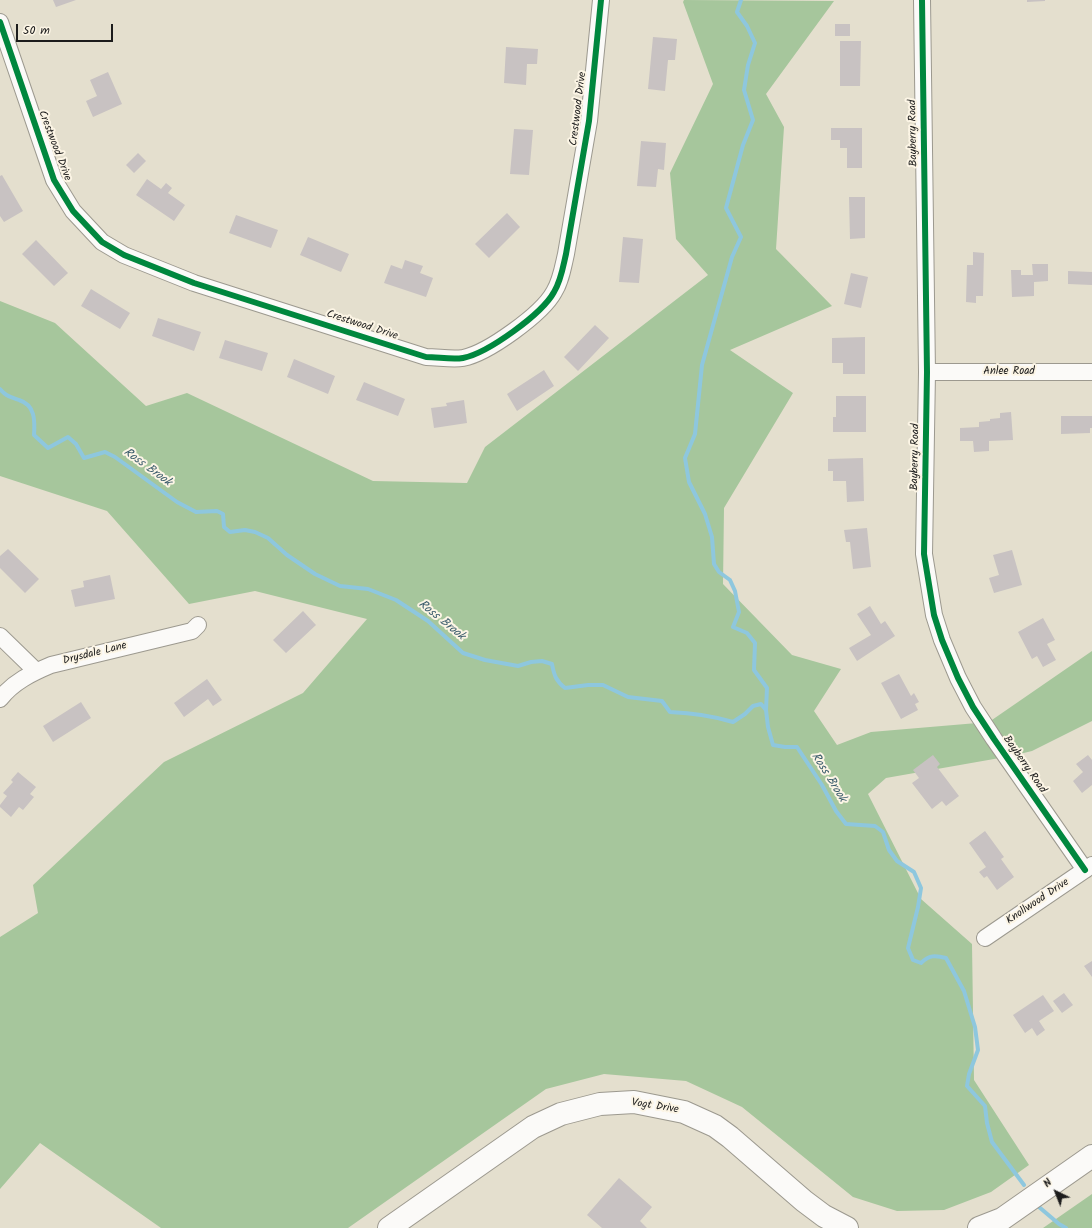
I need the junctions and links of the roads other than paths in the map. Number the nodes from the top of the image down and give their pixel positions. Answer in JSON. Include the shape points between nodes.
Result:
{"nodes":[{"id":1,"x":600,"y":0,"type":"edge"},
{"id":2,"x":922,"y":0,"type":"edge"},
{"id":3,"x":0,"y":22,"type":"edge"},
{"id":4,"x":927,"y":372,"type":"junction"},
{"id":5,"x":1092,"y":372,"type":"edge"},
{"id":6,"x":198,"y":625,"type":"dead end"},
{"id":7,"x":0,"y":636,"type":"edge"},
{"id":8,"x":36,"y":671,"type":"junction"},
{"id":9,"x":0,"y":699,"type":"edge"},
{"id":10,"x":1089,"y":868,"type":"edge"},
{"id":11,"x":984,"y":938,"type":"dead end"},
{"id":12,"x":1092,"y":1156,"type":"edge"},
{"id":13,"x":389,"y":1228,"type":"edge"},
{"id":14,"x":847,"y":1228,"type":"edge"},
{"id":15,"x":979,"y":1228,"type":"edge"}],
"edges":[{"from":1,"to":3,"type":"street","name":"Crestwood Drive","via":[[589,121],[561,276],[554,293],[544,306],[525,322],[493,345],[462,358],[426,357],[202,285],[124,255],[102,242],[73,211],[54,180]]},
{"from":2,"to":4,"type":"street","name":"Bayberry Road"},
{"from":4,"to":5,"type":"street","name":"Anlee Road"},
{"from":4,"to":10,"type":"street","name":"Bayberry Road","via":[[924,554],[934,615],[942,640],[973,707]]},
{"from":6,"to":8,"type":"street","name":"Drysdale Lane","via":[[192,631],[51,665]]},
{"from":7,"to":8,"type":"street"},
{"from":8,"to":9,"type":"street","name":"Drysdale Lane","via":[[19,681]]},
{"from":10,"to":11,"type":"street","name":"Knollwood Drive"},
{"from":12,"to":15,"type":"street","via":[[1002,1219]]},
{"from":13,"to":14,"type":"street","name":"Vogt Drive","via":[[533,1127],[561,1114],[600,1104],[634,1102],[684,1112],[715,1126],[804,1201],[824,1216]]}]}
